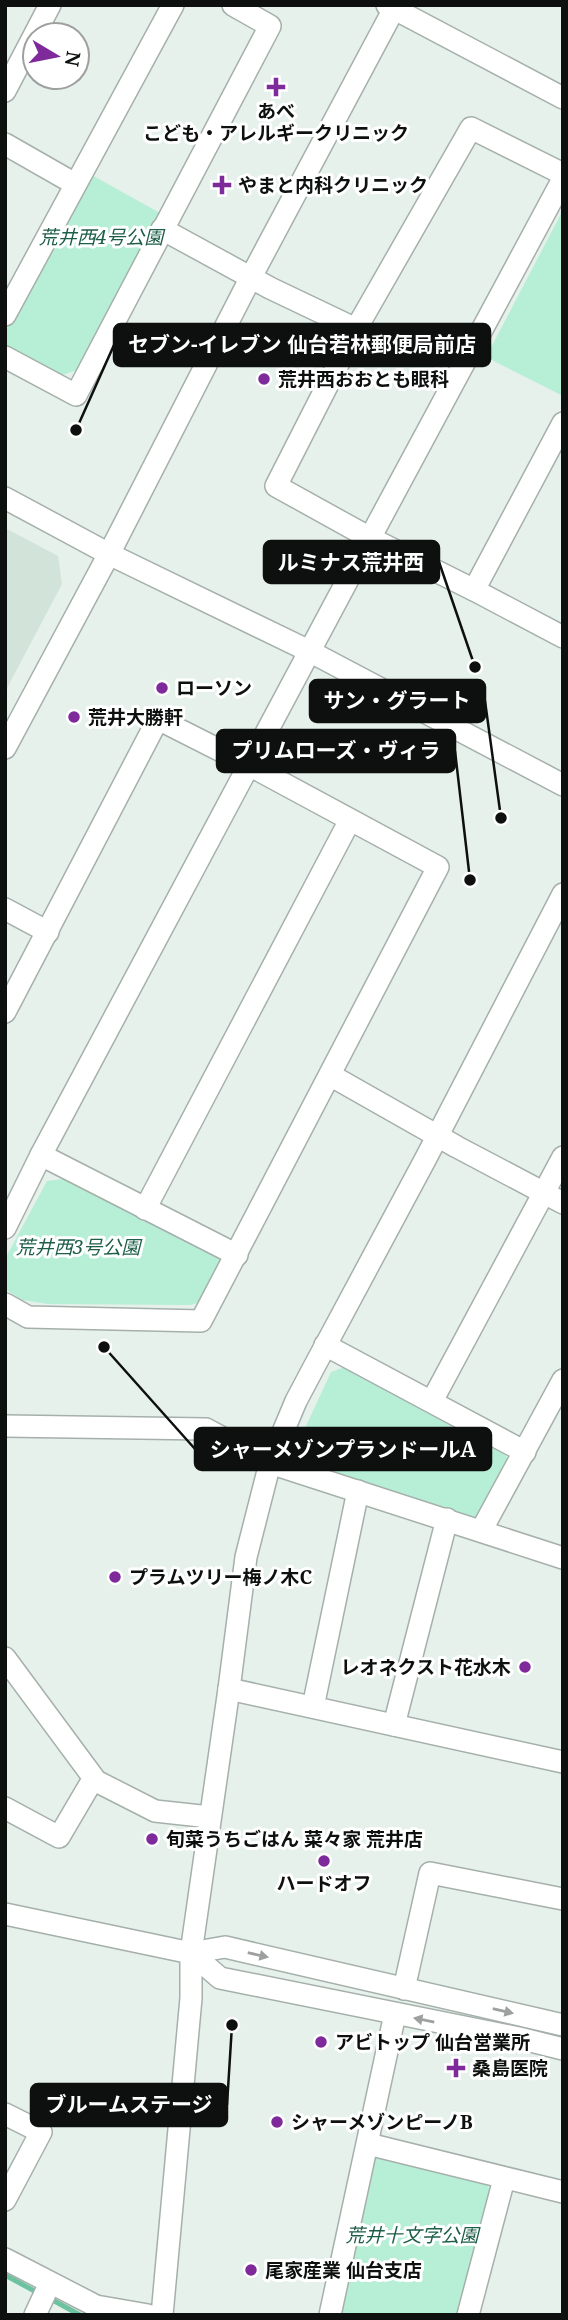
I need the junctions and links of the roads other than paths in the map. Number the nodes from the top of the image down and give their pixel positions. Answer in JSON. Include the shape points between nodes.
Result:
{"nodes":[{"id":1,"x":50,"y":5,"type":"edge"},
{"id":2,"x":173,"y":5,"type":"edge"},
{"id":3,"x":233,"y":5,"type":"edge"},
{"id":4,"x":392,"y":6,"type":"edge"},
{"id":5,"x":5,"y":91,"type":"edge"},
{"id":6,"x":563,"y":98,"type":"edge"},
{"id":7,"x":5,"y":144,"type":"edge"},
{"id":8,"x":563,"y":177,"type":"edge"},
{"id":9,"x":75,"y":184,"type":"junction"},
{"id":10,"x":162,"y":229,"type":"junction"},
{"id":11,"x":251,"y":277,"type":"junction"},
{"id":12,"x":5,"y":315,"type":"edge"},
{"id":13,"x":356,"y":329,"type":"junction"},
{"id":14,"x":5,"y":357,"type":"edge"},
{"id":15,"x":563,"y":423,"type":"edge"},
{"id":16,"x":5,"y":498,"type":"edge"},
{"id":17,"x":370,"y":538,"type":"junction"},
{"id":18,"x":109,"y":554,"type":"junction"},
{"id":19,"x":474,"y":590,"type":"junction"},
{"id":20,"x":563,"y":637,"type":"edge"},
{"id":21,"x":309,"y":651,"type":"junction"},
{"id":22,"x":5,"y":748,"type":"edge"},
{"id":23,"x":250,"y":765,"type":"junction"},
{"id":24,"x":563,"y":785,"type":"edge"},
{"id":25,"x":350,"y":820,"type":"junction"},
{"id":26,"x":563,"y":894,"type":"edge"},
{"id":27,"x":5,"y":909,"type":"edge"},
{"id":28,"x":48,"y":932,"type":"junction"},
{"id":29,"x":5,"y":1012,"type":"edge"},
{"id":30,"x":330,"y":1075,"type":"junction"},
{"id":31,"x":436,"y":1135,"type":"junction"},
{"id":32,"x":41,"y":1155,"type":"junction"},
{"id":33,"x":563,"y":1157,"type":"edge"},
{"id":34,"x":553,"y":1198,"type":"edge"},
{"id":35,"x":145,"y":1209,"type":"junction"},
{"id":36,"x":5,"y":1227,"type":"edge"},
{"id":37,"x":237,"y":1255,"type":"junction"},
{"id":38,"x":5,"y":1304,"type":"edge"},
{"id":39,"x":325,"y":1345,"type":"junction"},
{"id":40,"x":563,"y":1380,"type":"edge"},
{"id":41,"x":432,"y":1401,"type":"junction"},
{"id":42,"x":5,"y":1426,"type":"edge"},
{"id":43,"x":525,"y":1452,"type":"junction"},
{"id":44,"x":270,"y":1462,"type":"junction"},
{"id":45,"x":358,"y":1491,"type":"junction"},
{"id":46,"x":447,"y":1519,"type":"junction"},
{"id":47,"x":481,"y":1531,"type":"junction"},
{"id":48,"x":563,"y":1558,"type":"edge"},
{"id":49,"x":5,"y":1658,"type":"edge"},
{"id":50,"x":229,"y":1689,"type":"junction"},
{"id":51,"x":313,"y":1707,"type":"junction"},
{"id":52,"x":394,"y":1725,"type":"junction"},
{"id":53,"x":563,"y":1762,"type":"edge"},
{"id":54,"x":96,"y":1781,"type":"junction"},
{"id":55,"x":5,"y":1808,"type":"edge"},
{"id":56,"x":210,"y":1817,"type":"junction"},
{"id":57,"x":563,"y":1899,"type":"edge"},
{"id":58,"x":5,"y":1914,"type":"edge"},
{"id":59,"x":191,"y":1954,"type":"junction"},
{"id":60,"x":404,"y":1989,"type":"junction"},
{"id":61,"x":395,"y":2014,"type":"junction"},
{"id":62,"x":563,"y":2025,"type":"edge"},
{"id":63,"x":563,"y":2049,"type":"edge"},
{"id":64,"x":5,"y":2114,"type":"edge"},
{"id":65,"x":368,"y":2144,"type":"junction"},
{"id":66,"x":504,"y":2179,"type":"junction"},
{"id":67,"x":563,"y":2192,"type":"edge"},
{"id":68,"x":5,"y":2200,"type":"edge"},
{"id":69,"x":5,"y":2259,"type":"edge"},
{"id":70,"x":50,"y":2283,"type":"junction"},
{"id":71,"x":35,"y":2315,"type":"edge"},
{"id":72,"x":148,"y":2315,"type":"edge"},
{"id":73,"x":162,"y":2315,"type":"edge"},
{"id":74,"x":330,"y":2315,"type":"edge"},
{"id":75,"x":468,"y":2315,"type":"edge"}],
"edges":[{"from":1,"to":5,"type":"street"},
{"from":2,"to":9,"type":"street"},
{"from":3,"to":10,"type":"street","via":[[270,26]]},
{"from":4,"to":6,"type":"street"},
{"from":4,"to":11,"type":"street"},
{"from":7,"to":9,"type":"street"},
{"from":8,"to":13,"type":"street","via":[[471,128]]},
{"from":8,"to":17,"type":"street"},
{"from":9,"to":12,"type":"street"},
{"from":10,"to":11,"type":"street"},
{"from":10,"to":14,"type":"street","via":[[76,395]]},
{"from":11,"to":13,"type":"street"},
{"from":11,"to":18,"type":"street"},
{"from":13,"to":17,"type":"street","via":[[276,486]]},
{"from":15,"to":19,"type":"street"},
{"from":16,"to":18,"type":"street"},
{"from":17,"to":19,"type":"street"},
{"from":17,"to":21,"type":"street"},
{"from":18,"to":21,"type":"street"},
{"from":18,"to":22,"type":"street"},
{"from":19,"to":20,"type":"street"},
{"from":21,"to":23,"type":"street"},
{"from":21,"to":24,"type":"street"},
{"from":23,"to":25,"type":"street"},
{"from":23,"to":28,"type":"street","via":[[159,719]]},
{"from":23,"to":32,"type":"street"},
{"from":25,"to":30,"type":"street","via":[[438,867]]},
{"from":25,"to":35,"type":"street"},
{"from":26,"to":31,"type":"street"},
{"from":27,"to":28,"type":"street"},
{"from":28,"to":29,"type":"street"},
{"from":30,"to":31,"type":"street"},
{"from":30,"to":37,"type":"street"},
{"from":31,"to":34,"type":"street"},
{"from":31,"to":39,"type":"street"},
{"from":32,"to":35,"type":"street"},
{"from":32,"to":36,"type":"street"},
{"from":33,"to":34,"type":"street"},
{"from":34,"to":41,"type":"street"},
{"from":35,"to":37,"type":"street"},
{"from":37,"to":38,"type":"street","via":[[201,1321],[28,1317]]},
{"from":39,"to":41,"type":"street"},
{"from":39,"to":44,"type":"street"},
{"from":40,"to":43,"type":"street"},
{"from":41,"to":43,"type":"street"},
{"from":42,"to":44,"type":"street","via":[[206,1429]]},
{"from":43,"to":47,"type":"street"},
{"from":44,"to":45,"type":"street"},
{"from":44,"to":50,"type":"street","via":[[246,1557]]},
{"from":45,"to":46,"type":"street"},
{"from":45,"to":51,"type":"street"},
{"from":46,"to":47,"type":"street"},
{"from":46,"to":52,"type":"street"},
{"from":47,"to":48,"type":"street"},
{"from":49,"to":54,"type":"street"},
{"from":50,"to":51,"type":"street"},
{"from":50,"to":56,"type":"street"},
{"from":51,"to":52,"type":"street"},
{"from":52,"to":53,"type":"street"},
{"from":54,"to":55,"type":"street","via":[[59,1837]]},
{"from":54,"to":56,"type":"street","via":[[155,1811]]},
{"from":56,"to":59,"type":"street"},
{"from":57,"to":60,"type":"street","via":[[430,1873]]},
{"from":58,"to":59,"type":"street"},
{"from":59,"to":60,"type":"street","one_way":true,"via":[[225,1947]]},
{"from":59,"to":61,"type":"street","via":[[220,1978]]},
{"from":59,"to":73,"type":"street","via":[[191,1998]]},
{"from":60,"to":62,"type":"street","one_way":true},
{"from":63,"to":61,"type":"street","one_way":true},
{"from":61,"to":65,"type":"street"},
{"from":64,"to":68,"type":"street","via":[[41,2132]]},
{"from":65,"to":66,"type":"street"},
{"from":65,"to":74,"type":"street"},
{"from":66,"to":67,"type":"street"},
{"from":66,"to":75,"type":"street"},
{"from":69,"to":70,"type":"street"},
{"from":70,"to":71,"type":"street"},
{"from":70,"to":72,"type":"street","via":[[96,2306]]}]}
